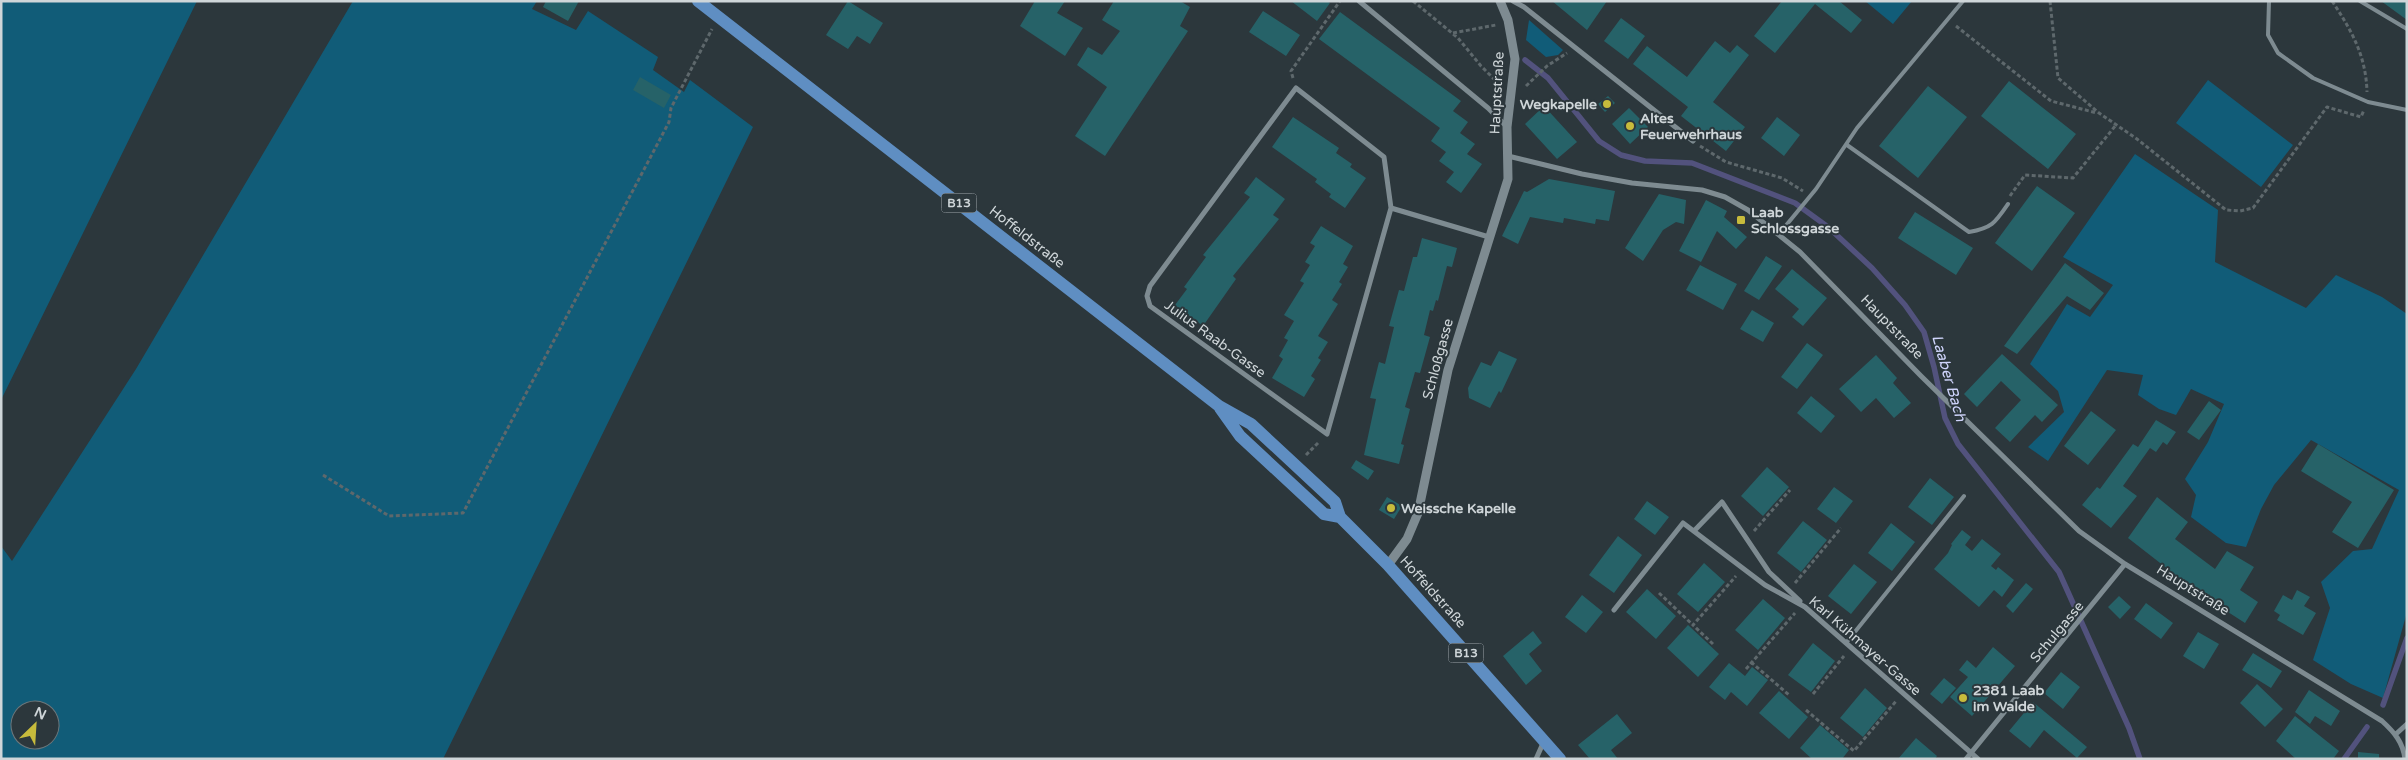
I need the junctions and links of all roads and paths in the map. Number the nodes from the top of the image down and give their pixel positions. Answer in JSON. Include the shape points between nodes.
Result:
{"nodes":[{"id":1,"x":698,"y":1,"type":"edge"},
{"id":2,"x":1340,"y":1,"type":"edge"},
{"id":3,"x":1359,"y":1,"type":"edge"},
{"id":4,"x":1413,"y":1,"type":"edge"},
{"id":5,"x":1500,"y":1,"type":"edge"},
{"id":6,"x":1513,"y":1,"type":"edge"},
{"id":7,"x":1963,"y":1,"type":"edge"},
{"id":8,"x":2050,"y":1,"type":"edge"},
{"id":9,"x":2269,"y":1,"type":"edge"},
{"id":10,"x":2332,"y":1,"type":"edge"},
{"id":11,"x":2360,"y":1,"type":"edge"},
{"id":12,"x":718,"y":17,"type":"junction"},
{"id":13,"x":1948,"y":19,"type":"junction"},
{"id":14,"x":1508,"y":20,"type":"junction"},
{"id":15,"x":2407,"y":29,"type":"edge"},
{"id":16,"x":1453,"y":33,"type":"junction"},
{"id":17,"x":1573,"y":47,"type":"junction"},
{"id":18,"x":1533,"y":78,"type":"dead end"},
{"id":19,"x":1296,"y":88,"type":"junction"},
{"id":20,"x":1511,"y":95,"type":"junction"},
{"id":21,"x":2368,"y":102,"type":"junction"},
{"id":22,"x":2407,"y":110,"type":"edge"},
{"id":23,"x":2099,"y":114,"type":"junction"},
{"id":24,"x":2116,"y":125,"type":"junction"},
{"id":25,"x":1507,"y":127,"type":"junction"},
{"id":26,"x":1693,"y":141,"type":"joint"},
{"id":27,"x":1847,"y":145,"type":"junction"},
{"id":28,"x":1508,"y":156,"type":"junction"},
{"id":29,"x":1808,"y":199,"type":"junction"},
{"id":30,"x":2008,"y":204,"type":"joint"},
{"id":31,"x":1391,"y":208,"type":"junction"},
{"id":32,"x":1779,"y":234,"type":"junction"},
{"id":33,"x":1489,"y":237,"type":"junction"},
{"id":34,"x":1327,"y":434,"type":"junction"},
{"id":35,"x":1302,"y":459,"type":"dead end"},
{"id":36,"x":323,"y":475,"type":"dead end"},
{"id":37,"x":1790,"y":490,"type":"dead end"},
{"id":38,"x":1964,"y":496,"type":"dead end"},
{"id":39,"x":1841,"y":528,"type":"dead end"},
{"id":40,"x":1694,"y":532,"type":"junction"},
{"id":41,"x":1747,"y":538,"type":"junction"},
{"id":42,"x":2125,"y":564,"type":"junction"},
{"id":43,"x":1388,"y":565,"type":"junction"},
{"id":44,"x":1743,"y":568,"type":"junction"},
{"id":45,"x":1788,"y":591,"type":"junction"},
{"id":46,"x":1659,"y":594,"type":"dead end"},
{"id":47,"x":1804,"y":606,"type":"junction"},
{"id":48,"x":1614,"y":610,"type":"dead end"},
{"id":49,"x":1693,"y":625,"type":"junction"},
{"id":50,"x":1846,"y":643,"type":"junction"},
{"id":51,"x":1713,"y":644,"type":"dead end"},
{"id":52,"x":1851,"y":648,"type":"junction"},
{"id":53,"x":1751,"y":662,"type":"junction"},
{"id":54,"x":1746,"y":669,"type":"dead end"},
{"id":55,"x":1813,"y":694,"type":"dead end"},
{"id":56,"x":1902,"y":694,"type":"junction"},
{"id":57,"x":1789,"y":695,"type":"dead end"},
{"id":58,"x":1806,"y":710,"type":"dead end"},
{"id":59,"x":2407,"y":724,"type":"edge"},
{"id":60,"x":2396,"y":734,"type":"junction"},
{"id":61,"x":1544,"y":740,"type":"junction"},
{"id":62,"x":1971,"y":753,"type":"junction"},
{"id":63,"x":1536,"y":759,"type":"edge"},
{"id":64,"x":1560,"y":759,"type":"edge"},
{"id":65,"x":1966,"y":759,"type":"edge"},
{"id":66,"x":1978,"y":759,"type":"edge"},
{"id":67,"x":2405,"y":759,"type":"edge"}],
"edges":[{"from":1,"to":12,"type":"main road","name":"Hoffeldstraße","number":"B13"},
{"from":2,"to":19,"type":"path","via":[[1291,70]]},
{"from":3,"to":25,"type":"street"},
{"from":4,"to":16,"type":"path"},
{"from":5,"to":14,"type":"street","name":"Hauptstraße"},
{"from":6,"to":17,"type":"street"},
{"from":7,"to":13,"type":"lane"},
{"from":8,"to":23,"type":"path","via":[[2058,78]]},
{"from":9,"to":21,"type":"lane","via":[[2268,35],[2278,53],[2313,78]]},
{"from":10,"to":21,"type":"path","via":[[2352,31],[2367,72]]},
{"from":11,"to":15,"type":"lane"},
{"from":12,"to":36,"type":"path","via":[[671,108],[669,122],[464,513],[389,516]]},
{"from":12,"to":43,"type":"main road","name":"Hoffeldstraße","number":"B13","via":[[1219,406],[1240,436],[1324,514],[1340,516]]},
{"from":13,"to":23,"type":"path","via":[[2051,101]]},
{"from":13,"to":27,"type":"lane","via":[[1857,128]]},
{"from":14,"to":16,"type":"path","via":[[1491,27]]},
{"from":14,"to":20,"type":"street","name":"Hauptstraße","via":[[1516,59]]},
{"from":16,"to":20,"type":"path"},
{"from":17,"to":18,"type":"path"},
{"from":17,"to":26,"type":"street"},
{"from":19,"to":31,"type":"street","via":[[1384,157]]},
{"from":19,"to":34,"type":"street","name":"Julius Raab-Gasse","via":[[1150,286],[1147,296],[1150,306]]},
{"from":20,"to":25,"type":"street","name":"Hauptstraße"},
{"from":21,"to":22,"type":"lane"},
{"from":21,"to":24,"type":"path","via":[[2361,117],[2327,108],[2253,208],[2240,211],[2226,210]]},
{"from":23,"to":24,"type":"path"},
{"from":24,"to":30,"type":"path","via":[[2073,178],[2025,176],[2009,196]]},
{"from":25,"to":28,"type":"street","name":"Hauptstraße"},
{"from":26,"to":29,"type":"path","via":[[1726,162],[1782,178],[1799,187]]},
{"from":27,"to":29,"type":"lane"},
{"from":27,"to":30,"type":"lane","via":[[1969,232],[1986,229]]},
{"from":28,"to":32,"type":"street","name":"Hauptstraße","via":[[1632,183],[1713,192],[1748,210]]},
{"from":28,"to":33,"type":"street","name":"Schloßgasse","via":[[1508,179]]},
{"from":29,"to":32,"type":"lane"},
{"from":31,"to":33,"type":"street"},
{"from":31,"to":34,"type":"street"},
{"from":32,"to":42,"type":"street","name":"Hauptstraße","via":[[2079,531]]},
{"from":33,"to":43,"type":"street","name":"Schloßgasse","via":[[1448,370],[1418,513],[1407,539]]},
{"from":34,"to":35,"type":"path"},
{"from":37,"to":41,"type":"path"},
{"from":38,"to":50,"type":"lane"},
{"from":39,"to":45,"type":"path"},
{"from":40,"to":41,"type":"street","via":[[1722,502]]},
{"from":40,"to":44,"type":"street","name":"Karl Kühmayer-Gasse"},
{"from":40,"to":48,"type":"street","via":[[1683,523]]},
{"from":41,"to":45,"type":"street","via":[[1769,572]]},
{"from":42,"to":60,"type":"street","name":"Hauptstraße","via":[[2366,711]]},
{"from":42,"to":62,"type":"street","name":"Schulgasse"},
{"from":43,"to":61,"type":"main road","name":"Hoffeldstraße","number":"B13"},
{"from":44,"to":47,"type":"street","name":"Karl Kühmayer-Gasse"},
{"from":44,"to":49,"type":"path"},
{"from":45,"to":47,"type":"street"},
{"from":46,"to":49,"type":"path"},
{"from":47,"to":50,"type":"street","name":"Karl Kühmayer-Gasse"},
{"from":47,"to":53,"type":"path"},
{"from":49,"to":51,"type":"path"},
{"from":50,"to":52,"type":"street","name":"Karl Kühmayer-Gasse"},
{"from":52,"to":55,"type":"path"},
{"from":52,"to":56,"type":"street","name":"Karl Kühmayer-Gasse"},
{"from":53,"to":54,"type":"path"},
{"from":53,"to":57,"type":"path"},
{"from":56,"to":58,"type":"path","via":[[1854,752]]},
{"from":56,"to":62,"type":"street","name":"Karl Kühmayer-Gasse"},
{"from":59,"to":60,"type":"street"},
{"from":60,"to":67,"type":"street"},
{"from":61,"to":63,"type":"street"},
{"from":61,"to":64,"type":"main road","name":"Hoffeldstraße","number":"B13"},
{"from":62,"to":65,"type":"street","name":"Schulgasse"},
{"from":62,"to":66,"type":"street","name":"Karl Kühmayer-Gasse"}]}
